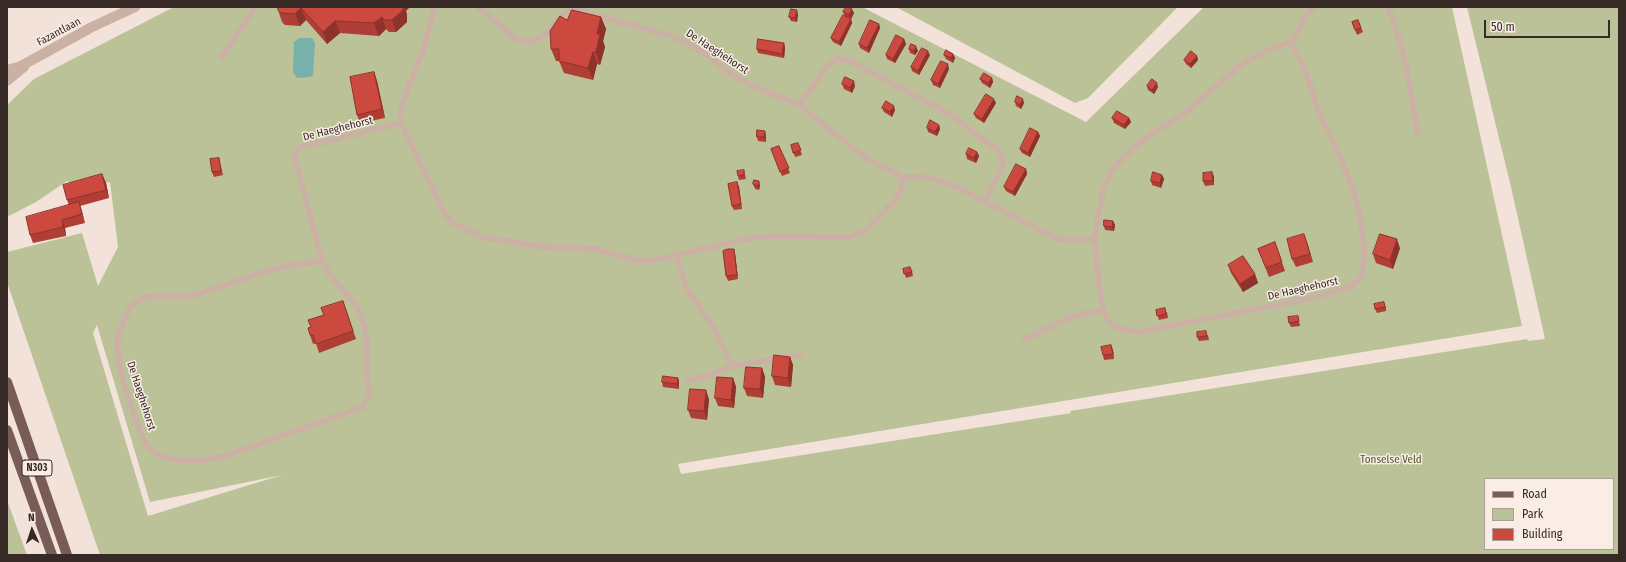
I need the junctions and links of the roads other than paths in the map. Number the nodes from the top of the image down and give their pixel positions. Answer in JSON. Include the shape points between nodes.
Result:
{"nodes":[{"id":1,"x":135,"y":7,"type":"edge"},
{"id":2,"x":255,"y":7,"type":"edge"},
{"id":3,"x":432,"y":7,"type":"edge"},
{"id":4,"x":478,"y":7,"type":"edge"},
{"id":5,"x":1314,"y":7,"type":"edge"},
{"id":6,"x":1388,"y":7,"type":"edge"},
{"id":7,"x":1291,"y":42,"type":"junction"},
{"id":8,"x":38,"y":57,"type":"junction"},
{"id":9,"x":222,"y":57,"type":"dead end"},
{"id":10,"x":7,"y":70,"type":"edge"},
{"id":11,"x":7,"y":81,"type":"edge"},
{"id":12,"x":799,"y":105,"type":"junction"},
{"id":13,"x":401,"y":123,"type":"junction"},
{"id":14,"x":1418,"y":134,"type":"dead end"},
{"id":15,"x":901,"y":178,"type":"junction"},
{"id":16,"x":985,"y":201,"type":"junction"},
{"id":17,"x":1094,"y":239,"type":"junction"},
{"id":18,"x":676,"y":256,"type":"junction"},
{"id":19,"x":322,"y":260,"type":"junction"},
{"id":20,"x":1103,"y":310,"type":"junction"},
{"id":21,"x":1025,"y":338,"type":"dead end"},
{"id":22,"x":800,"y":355,"type":"dead end"},
{"id":23,"x":732,"y":366,"type":"junction"},
{"id":24,"x":689,"y":380,"type":"dead end"},
{"id":25,"x":7,"y":382,"type":"edge"},
{"id":26,"x":7,"y":430,"type":"edge"},
{"id":27,"x":52,"y":555,"type":"edge"},
{"id":28,"x":67,"y":555,"type":"edge"}],
"edges":[{"from":1,"to":8,"type":"street","name":"Fazantlaan"},
{"from":2,"to":9,"type":"lane"},
{"from":3,"to":13,"type":"lane","via":[[433,14],[423,50],[402,104]]},
{"from":4,"to":12,"type":"lane","name":"De Haeghehorst","via":[[518,40],[534,41],[546,34],[561,16],[570,11],[580,10],[675,37],[705,53],[735,76]]},
{"from":5,"to":7,"type":"lane"},
{"from":6,"to":14,"type":"lane","via":[[1411,91]]},
{"from":7,"to":17,"type":"lane","name":"De Haeghehorst","via":[[1261,53],[1237,68],[1185,113],[1131,150],[1112,170],[1103,189]]},
{"from":7,"to":20,"type":"lane","name":"De Haeghehorst","via":[[1306,72],[1319,113],[1354,192],[1365,258],[1360,278],[1345,289],[1313,298],[1139,332],[1122,330],[1109,322]]},
{"from":8,"to":10,"type":"street","name":"Fazantlaan"},
{"from":8,"to":11,"type":"street","name":"Fazantlaan"},
{"from":12,"to":15,"type":"lane","name":"De Haeghehorst","via":[[868,160],[893,171]]},
{"from":12,"to":16,"type":"lane","via":[[829,64],[839,58],[850,60],[955,117],[998,150],[1003,158],[1003,166]]},
{"from":13,"to":18,"type":"lane","via":[[444,214],[452,223],[484,237],[544,247],[595,249],[635,260]]},
{"from":13,"to":19,"type":"lane","name":"De Haeghehorst","via":[[303,147],[296,152],[295,159]]},
{"from":15,"to":16,"type":"lane","via":[[935,179]]},
{"from":15,"to":18,"type":"lane","via":[[902,188],[896,199],[865,231],[850,237],[750,238]]},
{"from":16,"to":17,"type":"lane","via":[[1057,239]]},
{"from":17,"to":20,"type":"lane","name":"De Haeghehorst"},
{"from":18,"to":23,"type":"lane","via":[[688,291],[714,328]]},
{"from":19,"to":19,"type":"lane","name":"De Haeghehorst","via":[[261,272],[200,294],[180,297],[151,296],[131,305],[118,338],[119,362],[139,431],[149,447],[164,457],[190,461],[206,460],[225,456],[363,407],[370,394],[366,370],[365,326],[357,307],[328,272]]},
{"from":20,"to":21,"type":"lane","via":[[1074,316]]},
{"from":22,"to":23,"type":"lane"},
{"from":23,"to":24,"type":"lane","via":[[708,376]]},
{"from":25,"to":28,"type":"main road","number":"N303"},
{"from":26,"to":27,"type":"main road","number":"N303"}]}
